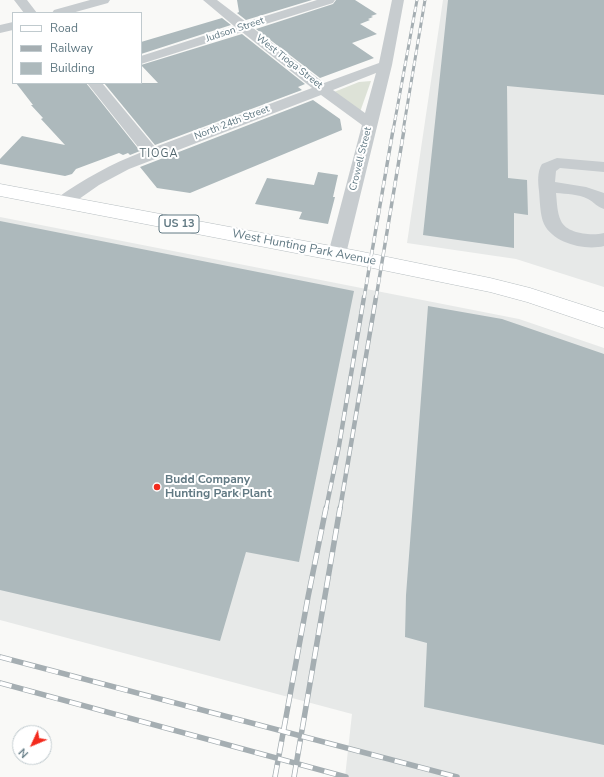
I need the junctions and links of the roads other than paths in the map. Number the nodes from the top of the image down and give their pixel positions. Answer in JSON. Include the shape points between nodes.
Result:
{"nodes":[{"id":1,"x":20,"y":0,"type":"edge"},
{"id":2,"x":104,"y":0,"type":"edge"},
{"id":3,"x":210,"y":0,"type":"edge"},
{"id":4,"x":329,"y":0,"type":"edge"},
{"id":5,"x":398,"y":0,"type":"edge"},
{"id":6,"x":30,"y":12,"type":"edge"},
{"id":7,"x":62,"y":12,"type":"edge"},
{"id":8,"x":12,"y":26,"type":"edge"},
{"id":9,"x":244,"y":26,"type":"junction"},
{"id":10,"x":0,"y":29,"type":"edge"},
{"id":11,"x":142,"y":60,"type":"edge"},
{"id":12,"x":385,"y":65,"type":"junction"},
{"id":13,"x":95,"y":84,"type":"edge"},
{"id":14,"x":322,"y":89,"type":"junction"},
{"id":15,"x":370,"y":123,"type":"junction"},
{"id":16,"x":152,"y":154,"type":"junction"},
{"id":17,"x":604,"y":167,"type":"edge"},
{"id":18,"x":547,"y":187,"type":"junction"},
{"id":19,"x":0,"y":190,"type":"edge"},
{"id":20,"x":63,"y":202,"type":"junction"},
{"id":21,"x":604,"y":203,"type":"edge"},
{"id":22,"x":604,"y":239,"type":"edge"},
{"id":23,"x":337,"y":254,"type":"junction"},
{"id":24,"x":604,"y":320,"type":"edge"}],
"edges":[{"from":1,"to":6,"type":"street"},
{"from":2,"to":7,"type":"street"},
{"from":3,"to":9,"type":"street","name":"West Tioga Street"},
{"from":4,"to":9,"type":"street","name":"Judson Street"},
{"from":5,"to":12,"type":"street","name":"Crowell Street"},
{"from":8,"to":10,"type":"street"},
{"from":9,"to":11,"type":"street","name":"Judson Street"},
{"from":9,"to":14,"type":"street","name":"West Tioga Street"},
{"from":12,"to":14,"type":"street","name":"North 24th Street"},
{"from":12,"to":15,"type":"street","name":"Crowell Street"},
{"from":13,"to":16,"type":"street"},
{"from":14,"to":15,"type":"street","name":"West Tioga Street"},
{"from":14,"to":16,"type":"street","name":"North 24th Street"},
{"from":15,"to":23,"type":"street","name":"Crowell Street"},
{"from":16,"to":20,"type":"street","name":"North 24th Street","via":[[113,170]]},
{"from":17,"to":18,"type":"street","via":[[564,162],[552,164],[546,172]]},
{"from":18,"to":21,"type":"street","via":[[589,193],[602,199]]},
{"from":18,"to":22,"type":"street","via":[[552,223],[558,229],[582,240],[595,242]]},
{"from":19,"to":20,"type":"main road","name":"West Hunting Park Avenue","number":"US 13"},
{"from":20,"to":23,"type":"main road","name":"West Hunting Park Avenue","number":"US 13"},
{"from":23,"to":24,"type":"main road","name":"West Hunting Park Avenue","number":"US 13","via":[[510,290]]}]}
